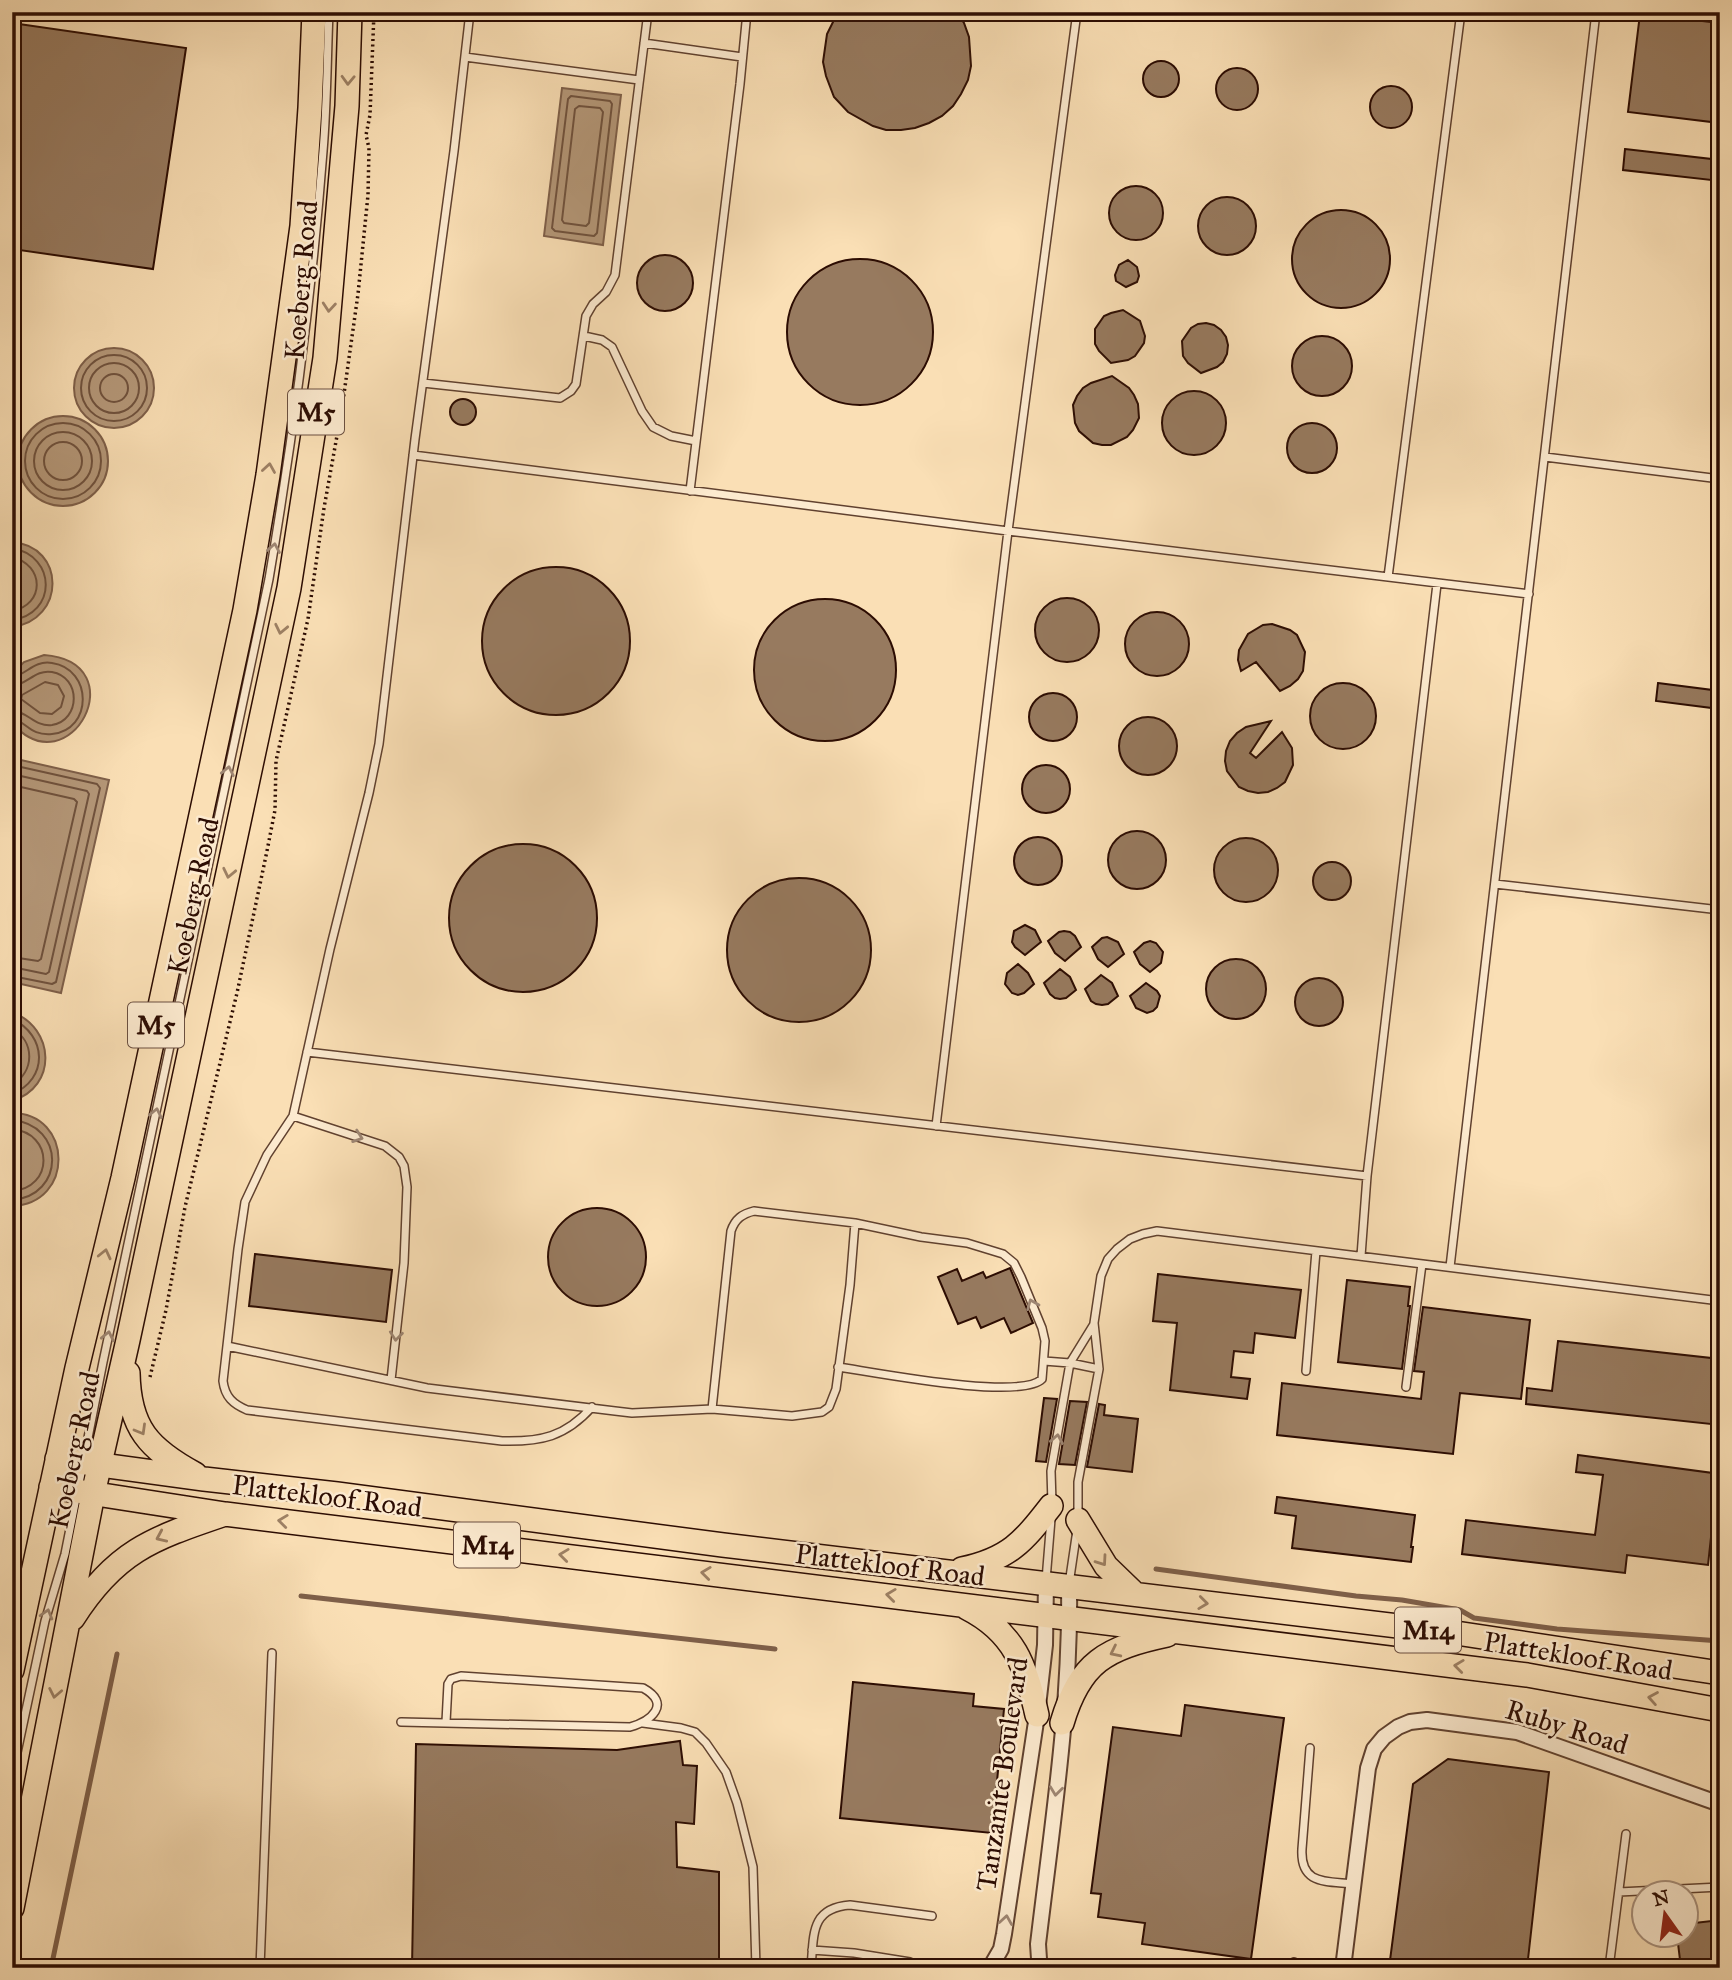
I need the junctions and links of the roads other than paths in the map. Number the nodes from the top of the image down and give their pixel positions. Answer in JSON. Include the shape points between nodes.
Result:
{"nodes":[{"id":1,"x":314,"y":12,"type":"edge"},
{"id":2,"x":329,"y":12,"type":"edge"},
{"id":3,"x":350,"y":12,"type":"edge"},
{"id":4,"x":470,"y":12,"type":"edge"},
{"id":5,"x":648,"y":12,"type":"edge"},
{"id":6,"x":747,"y":12,"type":"edge"},
{"id":7,"x":1077,"y":12,"type":"edge"},
{"id":8,"x":1461,"y":12,"type":"edge"},
{"id":9,"x":1596,"y":12,"type":"edge"},
{"id":10,"x":644,"y":43,"type":"junction"},
{"id":11,"x":465,"y":57,"type":"junction"},
{"id":12,"x":743,"y":57,"type":"junction"},
{"id":13,"x":639,"y":80,"type":"junction"},
{"id":14,"x":584,"y":336,"type":"junction"},
{"id":15,"x":423,"y":383,"type":"junction"},
{"id":16,"x":696,"y":441,"type":"junction"},
{"id":17,"x":413,"y":455,"type":"junction"},
{"id":18,"x":1545,"y":457,"type":"junction"},
{"id":19,"x":1720,"y":479,"type":"edge"},
{"id":20,"x":690,"y":491,"type":"junction"},
{"id":21,"x":1008,"y":531,"type":"junction"},
{"id":22,"x":1388,"y":578,"type":"junction"},
{"id":23,"x":1437,"y":584,"type":"junction"},
{"id":24,"x":1529,"y":594,"type":"junction"},
{"id":25,"x":1495,"y":884,"type":"junction"},
{"id":26,"x":1720,"y":910,"type":"edge"},
{"id":27,"x":307,"y":1052,"type":"junction"},
{"id":28,"x":293,"y":1116,"type":"junction"},
{"id":29,"x":936,"y":1126,"type":"junction"},
{"id":30,"x":1367,"y":1176,"type":"junction"},
{"id":31,"x":855,"y":1223,"type":"junction"},
{"id":32,"x":1316,"y":1251,"type":"junction"},
{"id":33,"x":1361,"y":1256,"type":"junction"},
{"id":34,"x":1422,"y":1264,"type":"junction"},
{"id":35,"x":1450,"y":1267,"type":"junction"},
{"id":36,"x":1720,"y":1301,"type":"edge"},
{"id":37,"x":1094,"y":1323,"type":"junction"},
{"id":38,"x":128,"y":1340,"type":"junction"},
{"id":39,"x":227,"y":1346,"type":"junction"},
{"id":40,"x":1044,"y":1361,"type":"junction"},
{"id":41,"x":1070,"y":1363,"type":"junction"},
{"id":42,"x":838,"y":1367,"type":"junction"},
{"id":43,"x":1098,"y":1368,"type":"junction"},
{"id":44,"x":1306,"y":1371,"type":"dead end"},
{"id":45,"x":391,"y":1380,"type":"junction"},
{"id":46,"x":1406,"y":1387,"type":"dead end"},
{"id":47,"x":592,"y":1407,"type":"junction"},
{"id":48,"x":712,"y":1409,"type":"junction"},
{"id":49,"x":57,"y":1459,"type":"junction"},
{"id":50,"x":91,"y":1464,"type":"junction"},
{"id":51,"x":204,"y":1479,"type":"junction"},
{"id":52,"x":51,"y":1487,"type":"junction"},
{"id":53,"x":85,"y":1493,"type":"junction"},
{"id":54,"x":1052,"y":1506,"type":"junction"},
{"id":55,"x":225,"y":1514,"type":"junction"},
{"id":56,"x":1078,"y":1520,"type":"junction"},
{"id":57,"x":945,"y":1572,"type":"junction"},
{"id":58,"x":1057,"y":1585,"type":"junction"},
{"id":59,"x":1135,"y":1594,"type":"junction"},
{"id":60,"x":958,"y":1604,"type":"junction"},
{"id":61,"x":1045,"y":1615,"type":"junction"},
{"id":62,"x":1069,"y":1617,"type":"junction"},
{"id":63,"x":68,"y":1626,"type":"junction"},
{"id":64,"x":1180,"y":1632,"type":"junction"},
{"id":65,"x":272,"y":1653,"type":"dead end"},
{"id":66,"x":12,"y":1670,"type":"edge"},
{"id":67,"x":1720,"y":1673,"type":"edge"},
{"id":68,"x":1720,"y":1710,"type":"edge"},
{"id":69,"x":1037,"y":1715,"type":"junction"},
{"id":70,"x":401,"y":1722,"type":"dead end"},
{"id":71,"x":446,"y":1722,"type":"junction"},
{"id":72,"x":642,"y":1723,"type":"junction"},
{"id":73,"x":1062,"y":1724,"type":"junction"},
{"id":74,"x":1310,"y":1748,"type":"dead end"},
{"id":75,"x":12,"y":1776,"type":"edge"},
{"id":76,"x":1720,"y":1804,"type":"edge"},
{"id":77,"x":1626,"y":1834,"type":"dead end"},
{"id":78,"x":1353,"y":1884,"type":"junction"},
{"id":79,"x":1720,"y":1887,"type":"edge"},
{"id":80,"x":15,"y":1889,"type":"edge"},
{"id":81,"x":1619,"y":1892,"type":"junction"},
{"id":82,"x":12,"y":1908,"type":"edge"},
{"id":83,"x":932,"y":1916,"type":"dead end"},
{"id":84,"x":813,"y":1950,"type":"junction"},
{"id":85,"x":911,"y":1962,"type":"dead end"},
{"id":86,"x":260,"y":1968,"type":"edge"},
{"id":87,"x":756,"y":1968,"type":"edge"},
{"id":88,"x":811,"y":1968,"type":"edge"},
{"id":89,"x":990,"y":1968,"type":"edge"},
{"id":90,"x":1041,"y":1968,"type":"edge"},
{"id":91,"x":1343,"y":1968,"type":"edge"},
{"id":92,"x":1609,"y":1968,"type":"edge"}],
"edges":[{"from":49,"to":1,"type":"main road","name":"Koeberg Road","number":"M5","one_way":true,"via":[[123,1178],[245,610],[302,226]]},
{"from":50,"to":2,"type":"lane","one_way":true,"via":[[288,469],[324,149]]},
{"from":3,"to":38,"type":"main road","name":"Koeberg Road","number":"M5","one_way":true,"via":[[347,106],[325,358],[289,588]]},
{"from":4,"to":11,"type":"lane"},
{"from":5,"to":10,"type":"lane"},
{"from":6,"to":12,"type":"lane"},
{"from":7,"to":21,"type":"lane"},
{"from":8,"to":22,"type":"lane"},
{"from":9,"to":18,"type":"lane"},
{"from":10,"to":12,"type":"lane"},
{"from":10,"to":13,"type":"lane"},
{"from":11,"to":13,"type":"lane"},
{"from":11,"to":15,"type":"lane"},
{"from":12,"to":16,"type":"lane"},
{"from":13,"to":14,"type":"lane","via":[[615,275],[589,309]]},
{"from":14,"to":15,"type":"lane","via":[[576,384],[560,398]]},
{"from":14,"to":16,"type":"lane","via":[[612,347],[653,427]]},
{"from":15,"to":17,"type":"lane"},
{"from":16,"to":20,"type":"lane"},
{"from":17,"to":20,"type":"lane"},
{"from":17,"to":27,"type":"lane","via":[[379,744]]},
{"from":18,"to":19,"type":"lane"},
{"from":18,"to":24,"type":"lane"},
{"from":20,"to":21,"type":"lane"},
{"from":21,"to":22,"type":"lane"},
{"from":21,"to":29,"type":"lane"},
{"from":22,"to":23,"type":"lane"},
{"from":23,"to":24,"type":"lane"},
{"from":23,"to":30,"type":"lane"},
{"from":24,"to":25,"type":"lane"},
{"from":25,"to":26,"type":"lane"},
{"from":25,"to":35,"type":"lane"},
{"from":27,"to":28,"type":"lane"},
{"from":27,"to":29,"type":"lane"},
{"from":28,"to":39,"type":"lane","via":[[267,1155],[245,1202]]},
{"from":28,"to":45,"type":"lane","one_way":true,"via":[[385,1146],[404,1166],[404,1263]]},
{"from":29,"to":30,"type":"lane"},
{"from":30,"to":33,"type":"lane"},
{"from":40,"to":31,"type":"lane","one_way":true,"via":[[1042,1328],[1014,1263],[1003,1254]]},
{"from":31,"to":42,"type":"lane"},
{"from":31,"to":48,"type":"lane","via":[[754,1212],[734,1223]]},
{"from":32,"to":33,"type":"lane"},
{"from":32,"to":37,"type":"lane","via":[[1157,1231],[1143,1234],[1108,1259]]},
{"from":32,"to":44,"type":"lane"},
{"from":33,"to":34,"type":"lane"},
{"from":34,"to":35,"type":"lane"},
{"from":34,"to":46,"type":"lane"},
{"from":35,"to":36,"type":"lane"},
{"from":37,"to":41,"type":"lane"},
{"from":37,"to":43,"type":"lane"},
{"from":38,"to":50,"type":"main road","name":"Koeberg Road","number":"M5"},
{"from":38,"to":51,"type":"main road","one_way":true,"via":[[130,1404],[141,1432],[171,1461]]},
{"from":39,"to":45,"type":"lane"},
{"from":39,"to":47,"type":"lane","via":[[224,1387],[229,1399],[247,1410],[523,1441],[571,1427]]},
{"from":40,"to":41,"type":"lane"},
{"from":40,"to":42,"type":"lane","via":[[1039,1382],[1007,1388]]},
{"from":41,"to":43,"type":"lane"},
{"from":54,"to":41,"type":"lane","one_way":true,"via":[[1051,1471]]},
{"from":42,"to":48,"type":"lane","via":[[834,1399],[822,1412],[792,1416]]},
{"from":43,"to":56,"type":"lane","via":[[1078,1482]]},
{"from":45,"to":47,"type":"lane","via":[[464,1394]]},
{"from":47,"to":48,"type":"lane","via":[[632,1413]]},
{"from":49,"to":50,"type":"main road","name":"Plattekloof Road","number":"M14"},
{"from":49,"to":52,"type":"main road","name":"Koeberg Road","number":"M5"},
{"from":50,"to":51,"type":"main road","name":"Plattekloof Road","number":"M14"},
{"from":50,"to":53,"type":"main road","name":"Koeberg Road","number":"M5"},
{"from":51,"to":57,"type":"main road","name":"Plattekloof Road","number":"M14"},
{"from":52,"to":53,"type":"main road","name":"Plattekloof Road","number":"M14"},
{"from":52,"to":66,"type":"main road","name":"Koeberg Road","number":"M5"},
{"from":53,"to":55,"type":"main road","name":"Plattekloof Road","number":"M14"},
{"from":53,"to":63,"type":"main road","name":"Koeberg Road","number":"M5"},
{"from":75,"to":53,"type":"lane","one_way":true,"via":[[45,1621]]},
{"from":54,"to":57,"type":"main road","via":[[1007,1553]]},
{"from":54,"to":58,"type":"lane","via":[[1046,1565]]},
{"from":60,"to":55,"type":"main road","name":"Plattekloof Road","number":"M14","one_way":true},
{"from":55,"to":63,"type":"main road","one_way":true,"via":[[166,1535],[128,1555],[102,1578]]},
{"from":56,"to":58,"type":"lane"},
{"from":56,"to":59,"type":"main road","one_way":true,"via":[[1101,1560]]},
{"from":57,"to":58,"type":"main road","name":"Plattekloof Road","number":"M14"},
{"from":58,"to":59,"type":"main road","name":"Plattekloof Road","number":"M14"},
{"from":58,"to":61,"type":"street","name":"Tanzanite Boulevard"},
{"from":58,"to":62,"type":"street","name":"Tanzanite Boulevard"},
{"from":59,"to":67,"type":"main road","name":"Plattekloof Road","number":"M14","one_way":true,"via":[[1457,1633]]},
{"from":60,"to":61,"type":"main road","name":"Plattekloof Road","number":"M14"},
{"from":60,"to":69,"type":"main road","via":[[989,1621],[1009,1640],[1023,1666]]},
{"from":61,"to":62,"type":"main road","name":"Plattekloof Road","number":"M14"},
{"from":61,"to":69,"type":"street","name":"Tanzanite Boulevard"},
{"from":62,"to":64,"type":"main road","name":"Plattekloof Road","number":"M14"},
{"from":62,"to":73,"type":"street","name":"Tanzanite Boulevard"},
{"from":63,"to":80,"type":"main road","name":"Koeberg Road","number":"M5","one_way":true},
{"from":68,"to":64,"type":"main road","name":"Plattekloof Road","number":"M14","one_way":true,"via":[[1527,1675]]},
{"from":64,"to":73,"type":"main road","one_way":true,"via":[[1135,1643],[1098,1661],[1074,1689]]},
{"from":65,"to":86,"type":"lane"},
{"from":89,"to":69,"type":"street","name":"Tanzanite Boulevard","one_way":true,"via":[[1004,1934]]},
{"from":70,"to":71,"type":"lane"},
{"from":71,"to":72,"type":"lane","via":[[575,1727]]},
{"from":71,"to":72,"type":"lane","via":[[448,1684],[461,1676],[643,1688],[653,1695],[657,1707]]},
{"from":72,"to":87,"type":"lane","via":[[695,1732],[726,1772],[753,1867]]},
{"from":73,"to":90,"type":"street","name":"Tanzanite Boulevard","one_way":true,"via":[[1038,1944]]},
{"from":74,"to":78,"type":"lane","via":[[1301,1860],[1314,1878]]},
{"from":76,"to":78,"type":"street","name":"Ruby Road","via":[[1517,1732],[1427,1720],[1410,1722],[1384,1737],[1374,1749]]},
{"from":77,"to":81,"type":"lane"},
{"from":78,"to":91,"type":"street","name":"Ruby Road"},
{"from":79,"to":81,"type":"lane"},
{"from":80,"to":82,"type":"main road","name":"Koeberg Road","number":"M5"},
{"from":81,"to":92,"type":"lane"},
{"from":83,"to":84,"type":"lane","via":[[838,1906],[821,1915]]},
{"from":84,"to":85,"type":"lane"},
{"from":84,"to":88,"type":"lane"}]}
